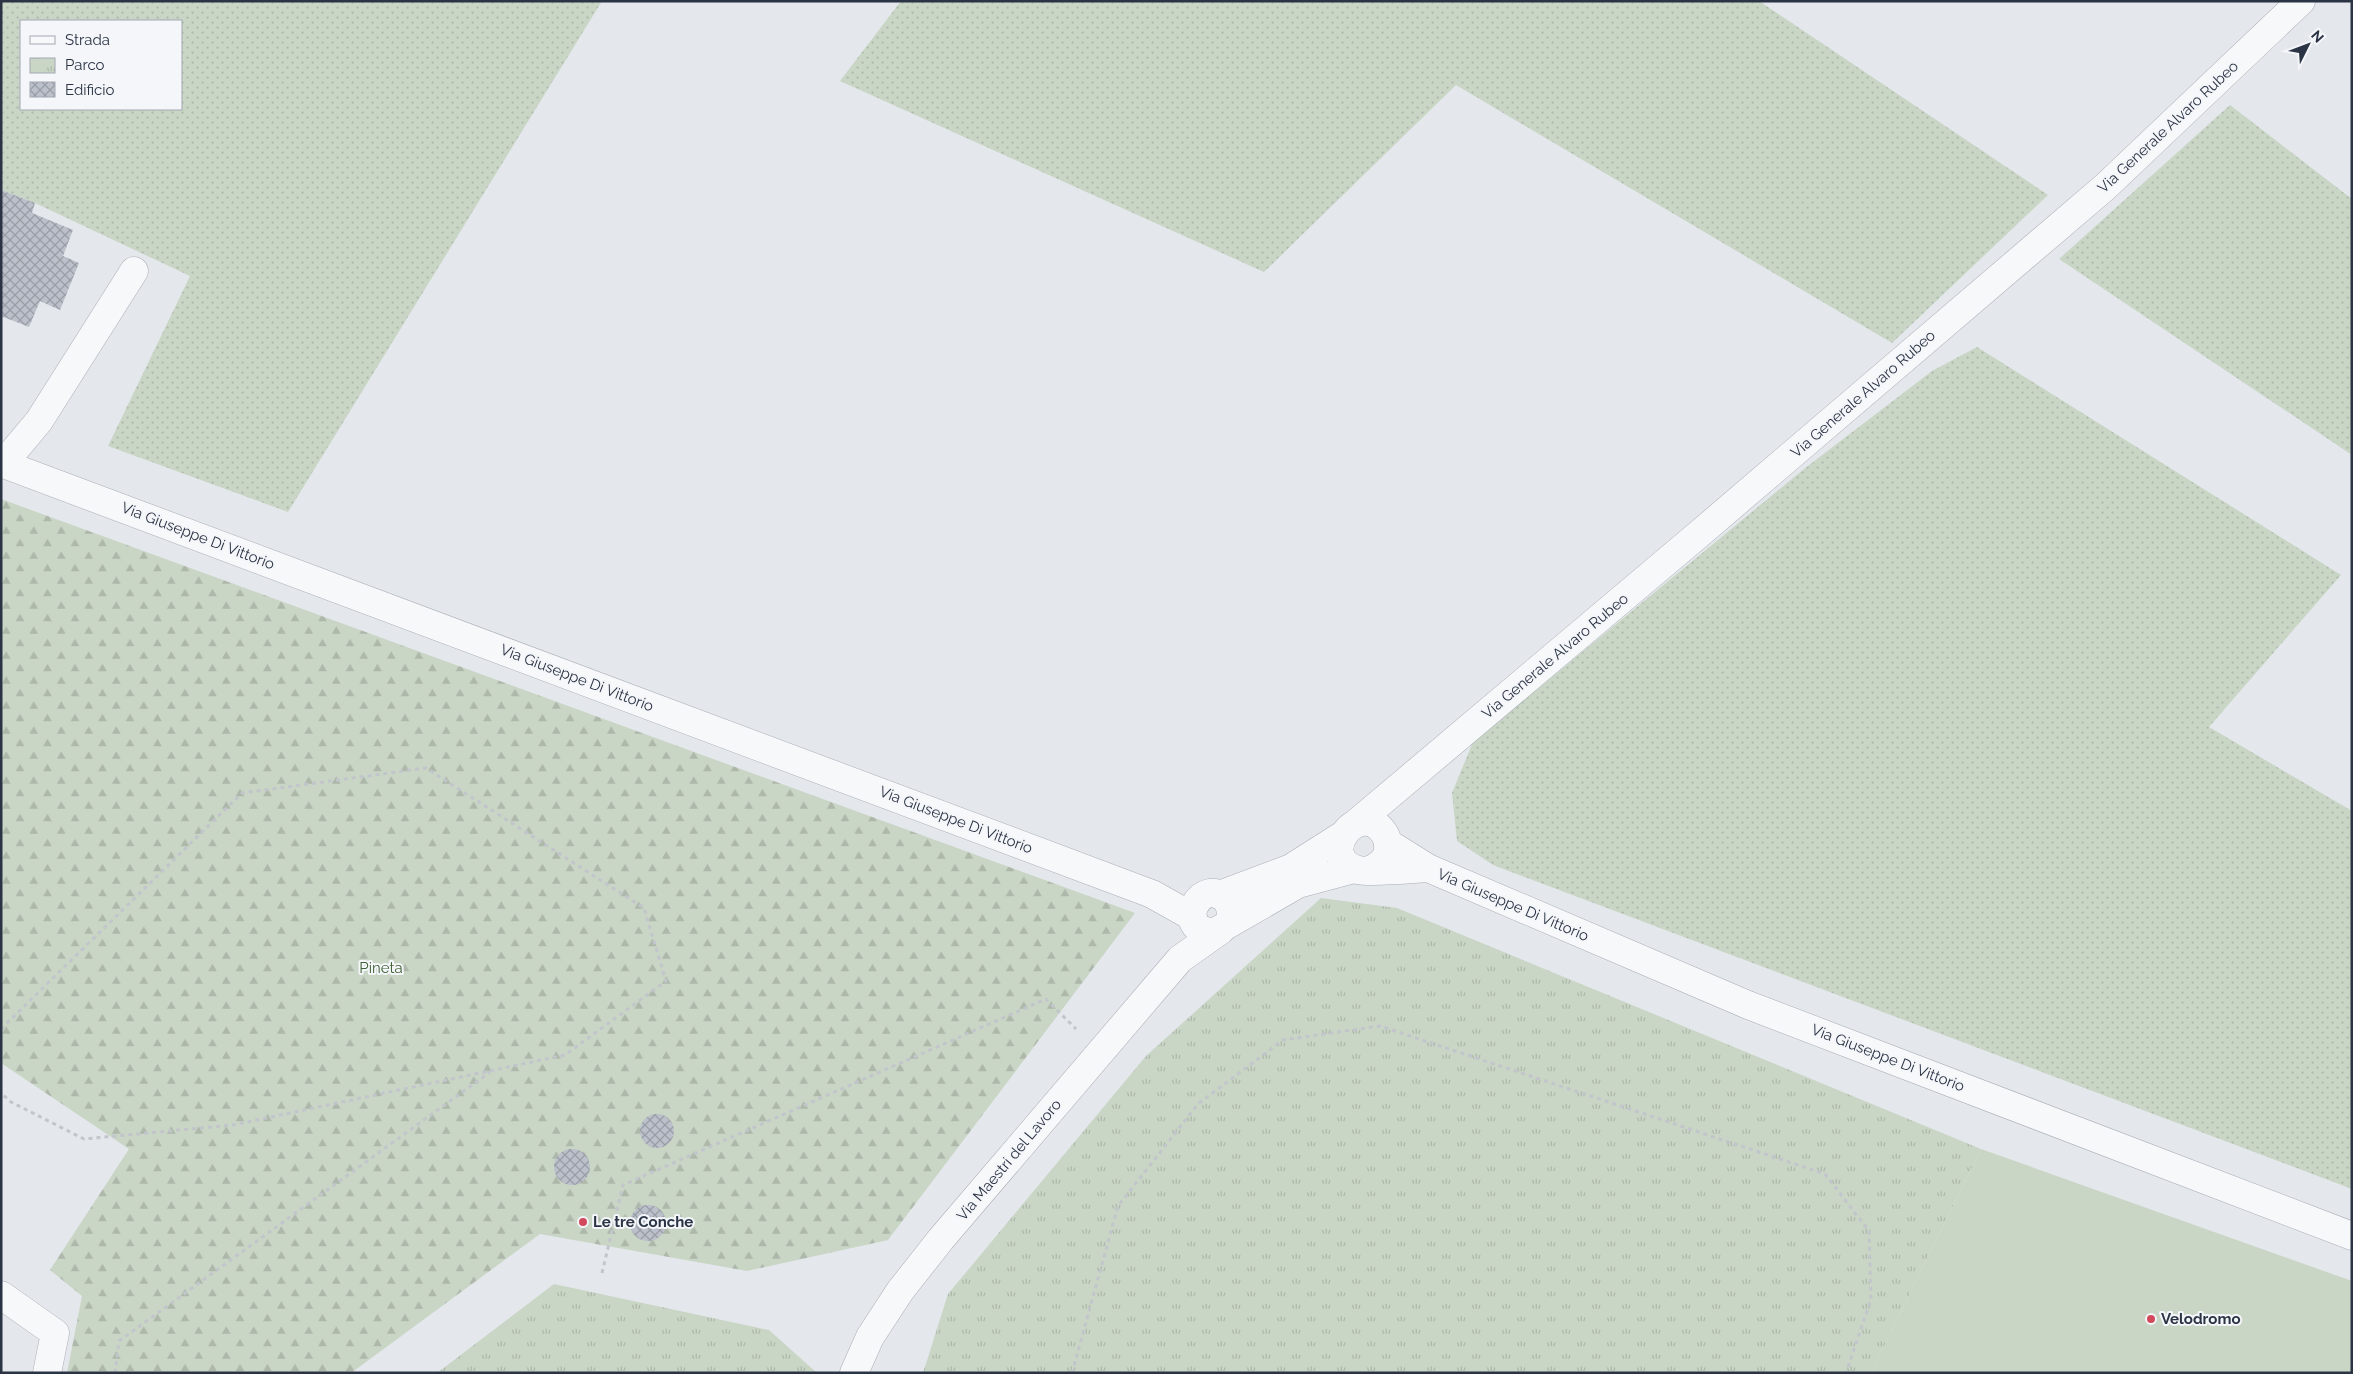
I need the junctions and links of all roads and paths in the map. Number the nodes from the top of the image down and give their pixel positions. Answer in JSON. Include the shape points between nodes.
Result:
{"nodes":[{"id":1,"x":2302,"y":1,"type":"edge"},
{"id":2,"x":134,"y":270,"type":"dead end"},
{"id":3,"x":2,"y":463,"type":"edge"},
{"id":4,"x":1414,"y":774,"type":"junction"},
{"id":5,"x":1348,"y":830,"type":"junction"},
{"id":6,"x":1385,"y":838,"type":"junction"},
{"id":7,"x":1428,"y":868,"type":"junction"},
{"id":8,"x":1362,"y":869,"type":"junction"},
{"id":9,"x":1152,"y":894,"type":"junction"},
{"id":10,"x":1214,"y":894,"type":"junction"},
{"id":11,"x":1193,"y":919,"type":"junction"},
{"id":12,"x":1225,"y":927,"type":"junction"},
{"id":13,"x":1180,"y":959,"type":"junction"},
{"id":14,"x":1,"y":1029,"type":"edge"},
{"id":15,"x":1082,"y":1034,"type":"dead end"},
{"id":16,"x":493,"y":1070,"type":"junction"},
{"id":17,"x":1,"y":1093,"type":"edge"},
{"id":18,"x":2352,"y":1236,"type":"edge"},
{"id":19,"x":602,"y":1272,"type":"dead end"},
{"id":20,"x":1,"y":1296,"type":"edge"},
{"id":21,"x":48,"y":1373,"type":"edge"},
{"id":22,"x":115,"y":1373,"type":"edge"},
{"id":23,"x":854,"y":1373,"type":"edge"},
{"id":24,"x":1072,"y":1373,"type":"edge"},
{"id":25,"x":1846,"y":1373,"type":"edge"}],
"edges":[{"from":1,"to":4,"type":"street","name":"Via Generale Alvaro Rubeo","via":[[2105,187]]},
{"from":2,"to":3,"type":"street","via":[[39,421]]},
{"from":3,"to":9,"type":"street","name":"Via Giuseppe Di Vittorio"},
{"from":4,"to":5,"type":"street","name":"Via Generale Alvaro Rubeo"},
{"from":4,"to":6,"type":"street","name":"Via Generale Alvaro Rubeo"},
{"from":5,"to":6,"type":"street","via":[[1367,823],[1379,828]]},
{"from":5,"to":8,"type":"street","via":[[1340,851],[1343,859]]},
{"from":5,"to":10,"type":"street","via":[[1291,868]]},
{"from":6,"to":7,"type":"street","name":"Via Giuseppe Di Vittorio"},
{"from":6,"to":8,"type":"street","via":[[1386,857],[1382,863]]},
{"from":7,"to":8,"type":"street","name":"Via Giuseppe Di Vittorio"},
{"from":7,"to":18,"type":"street","name":"Via Giuseppe Di Vittorio","via":[[1748,1005]]},
{"from":8,"to":12,"type":"street","name":"Via Maestri del Lavoro","via":[[1298,884]]},
{"from":9,"to":10,"type":"street","name":"Via Giuseppe Di Vittorio"},
{"from":9,"to":11,"type":"street","name":"Via Giuseppe Di Vittorio"},
{"from":10,"to":11,"type":"street","via":[[1203,895],[1194,905]]},
{"from":10,"to":12,"type":"street","via":[[1225,898],[1232,912]]},
{"from":11,"to":12,"type":"street","via":[[1209,932]]},
{"from":11,"to":13,"type":"street","name":"Via Maestri del Lavoro"},
{"from":12,"to":13,"type":"street","name":"Via Maestri del Lavoro"},
{"from":13,"to":23,"type":"street","name":"Via Maestri del Lavoro","via":[[900,1291],[870,1337]]},
{"from":14,"to":16,"type":"path","via":[[242,793],[426,768],[644,908],[666,981],[565,1055]]},
{"from":15,"to":19,"type":"path","via":[[1046,999],[623,1185]]},
{"from":16,"to":17,"type":"path","via":[[233,1125],[84,1139],[11,1102]]},
{"from":16,"to":22,"type":"path","via":[[118,1342]]},
{"from":20,"to":21,"type":"street","via":[[55,1333]]},
{"from":24,"to":25,"type":"path","via":[[1118,1206],[1198,1104],[1284,1040],[1380,1026],[1825,1174],[1869,1230],[1870,1299]]}]}
